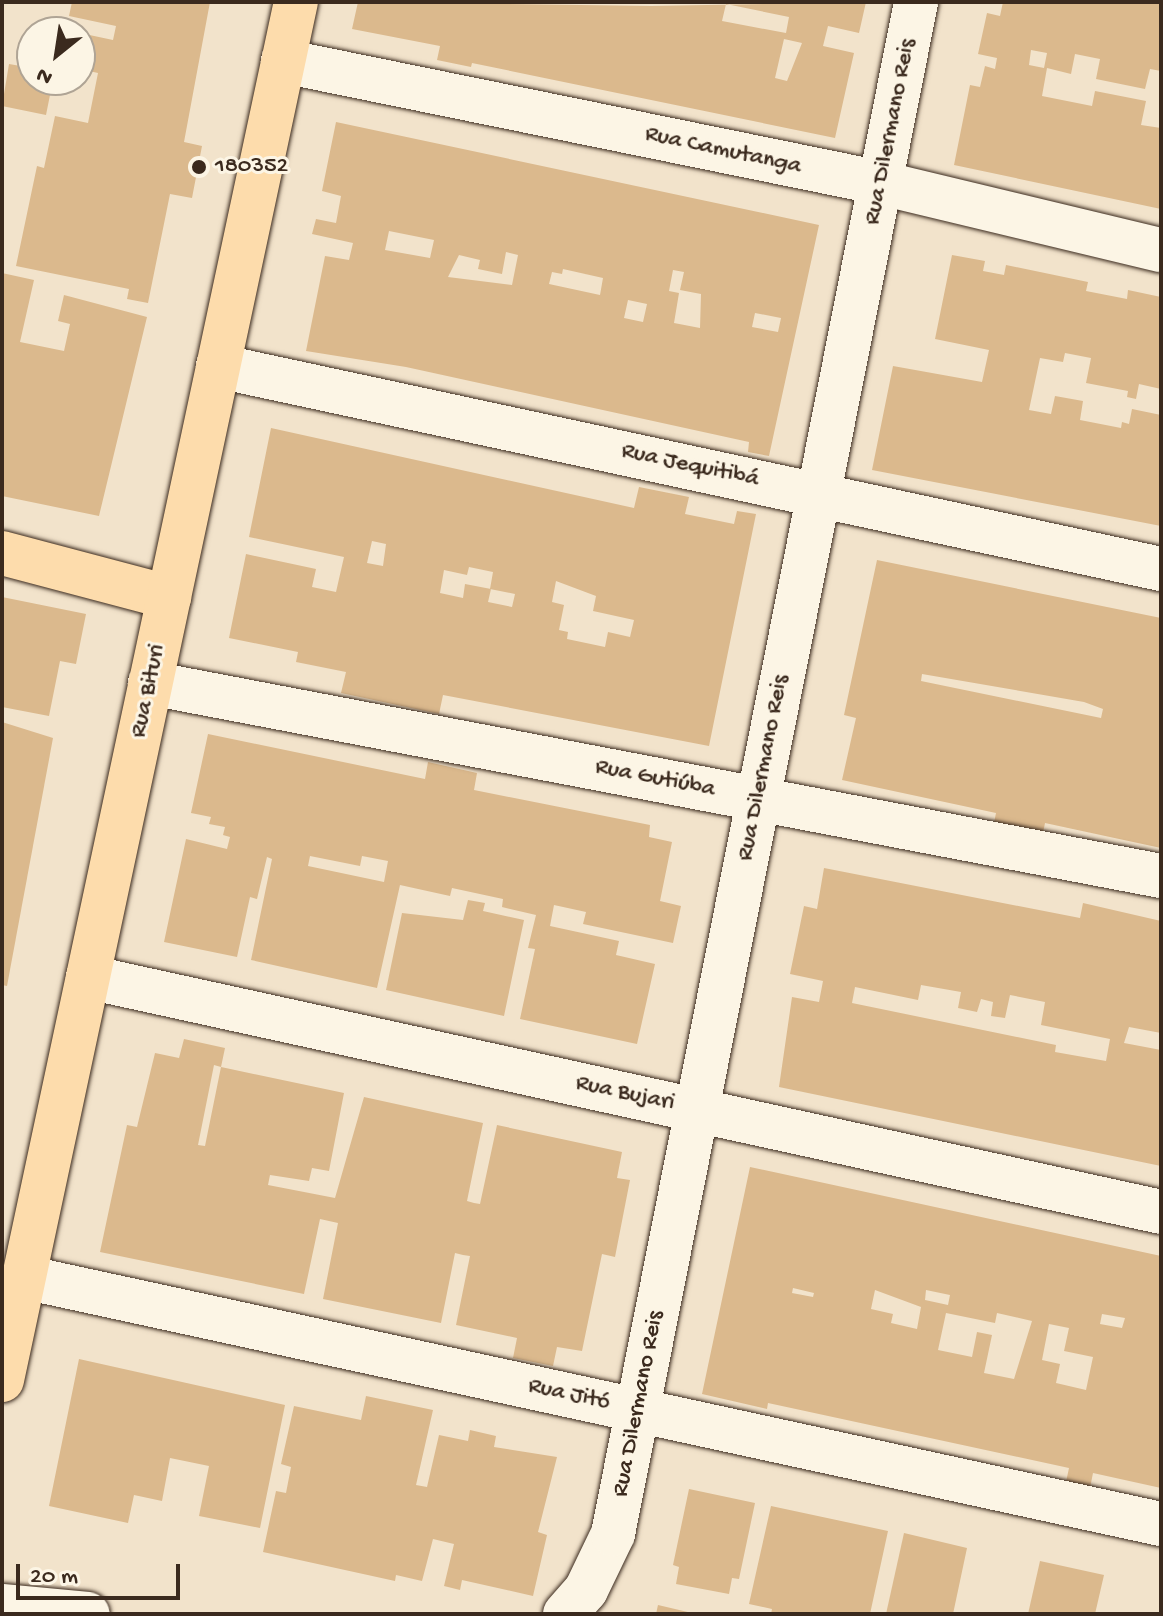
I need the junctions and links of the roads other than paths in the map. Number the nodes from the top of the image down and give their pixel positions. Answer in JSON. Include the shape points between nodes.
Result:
{"nodes":[{"id":1,"x":296,"y":2,"type":"edge"},
{"id":2,"x":916,"y":2,"type":"edge"},
{"id":3,"x":283,"y":61,"type":"junction"},
{"id":4,"x":881,"y":183,"type":"junction"},
{"id":5,"x":1161,"y":250,"type":"edge"},
{"id":6,"x":218,"y":366,"type":"junction"},
{"id":7,"x":819,"y":493,"type":"junction"},
{"id":8,"x":2,"y":553,"type":"edge"},
{"id":9,"x":1161,"y":569,"type":"edge"},
{"id":10,"x":169,"y":597,"type":"junction"},
{"id":11,"x":150,"y":683,"type":"junction"},
{"id":12,"x":758,"y":799,"type":"junction"},
{"id":13,"x":1161,"y":876,"type":"edge"},
{"id":14,"x":88,"y":977,"type":"junction"},
{"id":15,"x":697,"y":1110,"type":"junction"},
{"id":16,"x":1161,"y":1212,"type":"edge"},
{"id":17,"x":24,"y":1277,"type":"junction"},
{"id":18,"x":2,"y":1380,"type":"edge"},
{"id":19,"x":638,"y":1410,"type":"junction"},
{"id":20,"x":1161,"y":1524,"type":"edge"},
{"id":21,"x":2,"y":1606,"type":"edge"},
{"id":22,"x":88,"y":1614,"type":"edge"},
{"id":23,"x":565,"y":1614,"type":"edge"}],
"edges":[{"from":1,"to":3,"type":"main road","name":"Rua Bituri"},
{"from":2,"to":4,"type":"street","name":"Rua Dilermano Reis"},
{"from":3,"to":4,"type":"street","name":"Rua Camutanga"},
{"from":3,"to":6,"type":"main road","name":"Rua Bituri"},
{"from":4,"to":5,"type":"street","name":"Rua Camutanga"},
{"from":4,"to":7,"type":"street","name":"Rua Dilermano Reis"},
{"from":6,"to":7,"type":"street","name":"Rua Jequitibá"},
{"from":6,"to":10,"type":"main road","name":"Rua Bituri"},
{"from":7,"to":9,"type":"street","name":"Rua Jequitibá"},
{"from":7,"to":12,"type":"street","name":"Rua Dilermano Reis"},
{"from":8,"to":10,"type":"main road"},
{"from":10,"to":11,"type":"main road","name":"Rua Bituri"},
{"from":11,"to":12,"type":"street","name":"Rua Gutiúba"},
{"from":11,"to":14,"type":"main road","name":"Rua Bituri"},
{"from":12,"to":13,"type":"street","name":"Rua Gutiúba"},
{"from":12,"to":15,"type":"street","name":"Rua Dilermano Reis"},
{"from":14,"to":15,"type":"street","name":"Rua Bujari"},
{"from":14,"to":17,"type":"main road","name":"Rua Bituri"},
{"from":15,"to":16,"type":"street","name":"Rua Bujari"},
{"from":15,"to":19,"type":"street","name":"Rua Dilermano Reis"},
{"from":17,"to":18,"type":"main road","name":"Rua Bituri"},
{"from":17,"to":19,"type":"street","name":"Rua Jitó"},
{"from":19,"to":20,"type":"street","name":"Rua Jitó"},
{"from":19,"to":23,"type":"street","name":"Rua Dilermano Reis","via":[[613,1534],[586,1590]]},
{"from":21,"to":22,"type":"street"}]}
